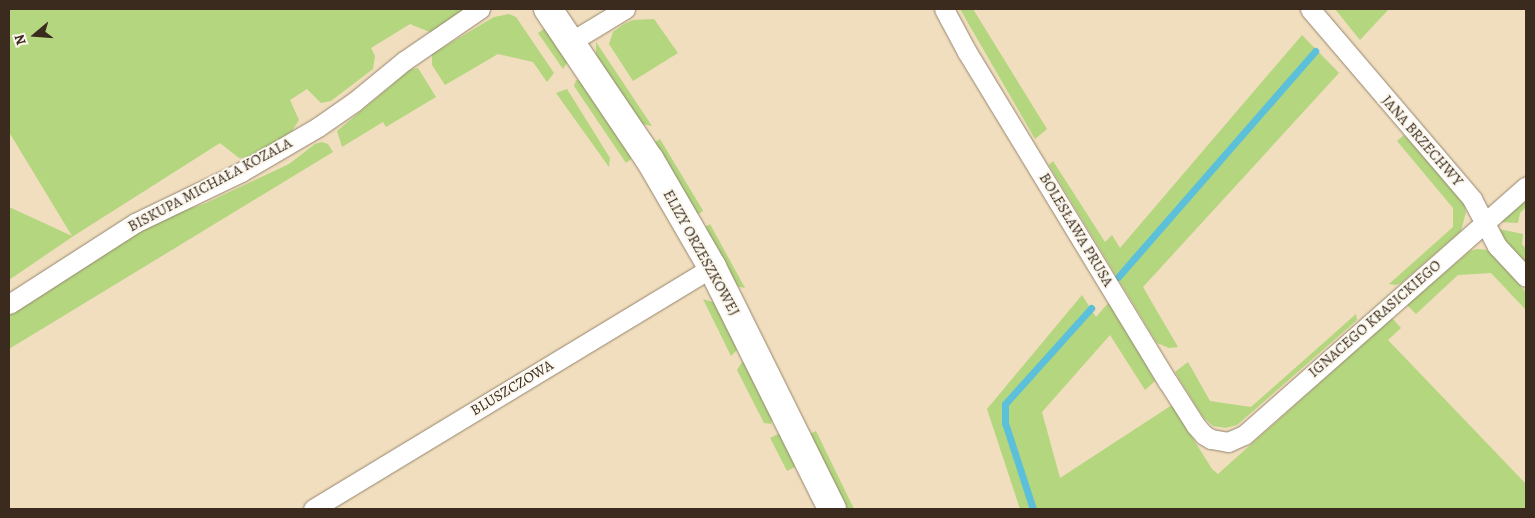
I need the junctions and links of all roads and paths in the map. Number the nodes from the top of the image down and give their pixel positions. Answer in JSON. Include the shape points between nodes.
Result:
{"nodes":[{"id":1,"x":480,"y":9,"type":"edge"},
{"id":2,"x":548,"y":9,"type":"edge"},
{"id":3,"x":625,"y":9,"type":"edge"},
{"id":4,"x":944,"y":9,"type":"edge"},
{"id":5,"x":1310,"y":9,"type":"edge"},
{"id":6,"x":572,"y":41,"type":"junction"},
{"id":7,"x":1526,"y":186,"type":"edge"},
{"id":8,"x":1484,"y":224,"type":"junction"},
{"id":9,"x":712,"y":267,"type":"junction"},
{"id":10,"x":1526,"y":277,"type":"edge"},
{"id":11,"x":9,"y":304,"type":"edge"},
{"id":12,"x":1219,"y":441,"type":"joint"},
{"id":13,"x":313,"y":509,"type":"edge"},
{"id":14,"x":832,"y":509,"type":"edge"}],
"edges":[{"from":1,"to":11,"type":"street","name":"BISKUPA MICHAŁA KOZALA","via":[[404,61],[318,127],[241,172],[135,223]]},
{"from":2,"to":6,"type":"street","name":"ELIZY ORZESZKOWEJ"},
{"from":3,"to":6,"type":"street"},
{"from":4,"to":12,"type":"street","name":"BOLESŁAWA PRUSA","via":[[1168,382],[1204,435]]},
{"from":5,"to":8,"type":"street","name":"JANA BRZECHWY","via":[[1472,199]]},
{"from":6,"to":9,"type":"street","name":"ELIZY ORZESZKOWEJ","via":[[650,160]]},
{"from":7,"to":8,"type":"street","name":"IGNACEGO KRASICKIEGO"},
{"from":8,"to":10,"type":"street","name":"JANA BRZECHWY","via":[[1497,246]]},
{"from":8,"to":12,"type":"street","name":"IGNACEGO KRASICKIEGO","via":[[1244,435],[1228,442]]},
{"from":9,"to":13,"type":"street","name":"BLUSZCZOWA"},
{"from":9,"to":14,"type":"street","name":"ELIZY ORZESZKOWEJ"}]}
